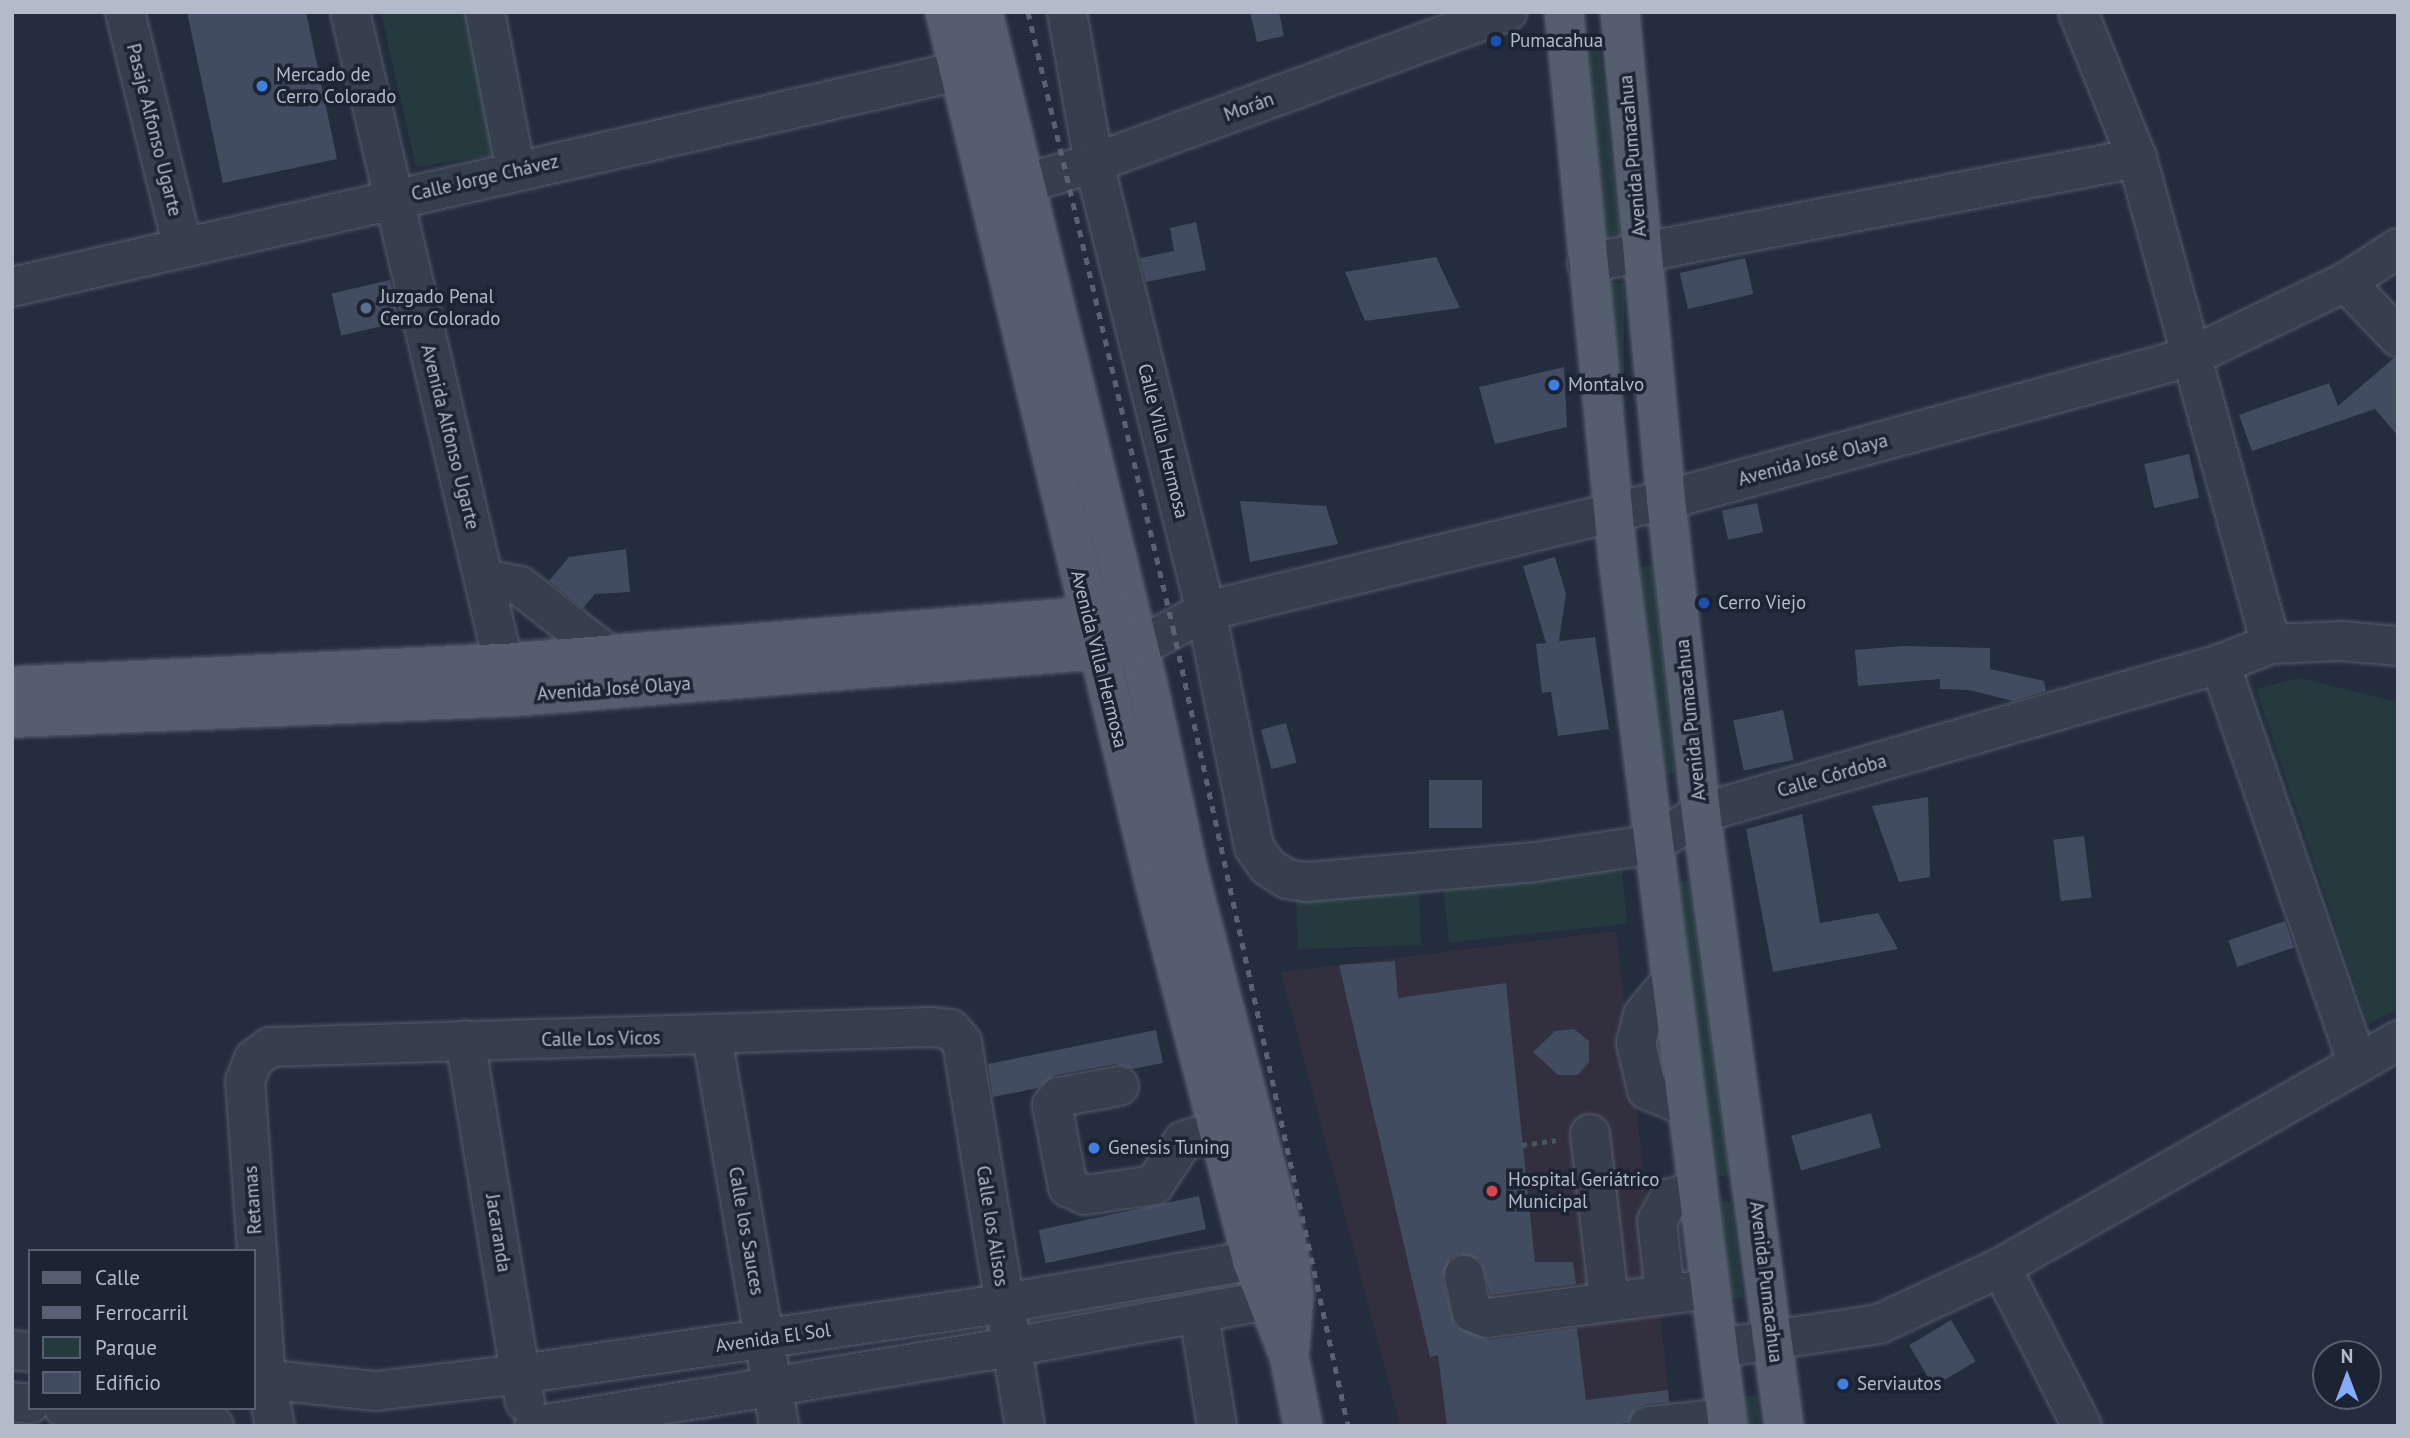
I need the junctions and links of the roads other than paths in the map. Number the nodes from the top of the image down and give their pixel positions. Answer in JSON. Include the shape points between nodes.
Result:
{"nodes":[{"id":1,"x":125,"y":12,"type":"edge"},
{"id":2,"x":350,"y":12,"type":"edge"},
{"id":3,"x":485,"y":12,"type":"edge"},
{"id":4,"x":945,"y":12,"type":"edge"},
{"id":5,"x":983,"y":12,"type":"edge"},
{"id":6,"x":1067,"y":12,"type":"edge"},
{"id":7,"x":1507,"y":12,"type":"edge"},
{"id":8,"x":1564,"y":12,"type":"edge"},
{"id":9,"x":1620,"y":12,"type":"edge"},
{"id":10,"x":2078,"y":12,"type":"edge"},
{"id":11,"x":959,"y":71,"type":"junction"},
{"id":12,"x":2137,"y":158,"type":"junction"},
{"id":13,"x":1094,"y":163,"type":"junction"},
{"id":14,"x":516,"y":171,"type":"junction"},
{"id":15,"x":1025,"y":183,"type":"junction"},
{"id":16,"x":989,"y":195,"type":"junction"},
{"id":17,"x":392,"y":199,"type":"junction"},
{"id":18,"x":183,"y":247,"type":"junction"},
{"id":19,"x":2398,"y":248,"type":"edge"},
{"id":20,"x":1642,"y":254,"type":"junction"},
{"id":21,"x":1587,"y":263,"type":"junction"},
{"id":22,"x":2346,"y":282,"type":"junction"},
{"id":23,"x":12,"y":287,"type":"edge"},
{"id":24,"x":2398,"y":337,"type":"edge"},
{"id":25,"x":2190,"y":357,"type":"junction"},
{"id":26,"x":1666,"y":500,"type":"junction"},
{"id":27,"x":1614,"y":512,"type":"junction"},
{"id":28,"x":484,"y":579,"type":"junction"},
{"id":29,"x":1206,"y":611,"type":"junction"},
{"id":30,"x":1135,"y":629,"type":"junction"},
{"id":31,"x":1094,"y":634,"type":"junction"},
{"id":32,"x":2271,"y":644,"type":"junction"},
{"id":33,"x":2398,"y":646,"type":"edge"},
{"id":34,"x":2220,"y":664,"type":"junction"},
{"id":35,"x":635,"y":665,"type":"junction"},
{"id":36,"x":508,"y":680,"type":"junction"},
{"id":37,"x":12,"y":686,"type":"edge"},
{"id":38,"x":12,"y":718,"type":"edge"},
{"id":39,"x":1701,"y":813,"type":"junction"},
{"id":40,"x":1654,"y":844,"type":"junction"},
{"id":41,"x":1268,"y":867,"type":"joint"},
{"id":42,"x":951,"y":1029,"type":"joint"},
{"id":43,"x":712,"y":1037,"type":"junction"},
{"id":44,"x":466,"y":1040,"type":"junction"},
{"id":45,"x":2398,"y":1041,"type":"edge"},
{"id":46,"x":254,"y":1059,"type":"joint"},
{"id":47,"x":2356,"y":1060,"type":"junction"},
{"id":48,"x":1119,"y":1086,"type":"dead end"},
{"id":49,"x":1218,"y":1130,"type":"junction"},
{"id":50,"x":1590,"y":1134,"type":"dead end"},
{"id":51,"x":1753,"y":1184,"type":"junction"},
{"id":52,"x":1696,"y":1191,"type":"junction"},
{"id":53,"x":253,"y":1249,"type":"edge"},
{"id":54,"x":1289,"y":1254,"type":"junction"},
{"id":55,"x":1252,"y":1261,"type":"junction"},
{"id":56,"x":2001,"y":1267,"type":"junction"},
{"id":57,"x":1464,"y":1275,"type":"dead end"},
{"id":58,"x":1709,"y":1289,"type":"junction"},
{"id":59,"x":1665,"y":1293,"type":"junction"},
{"id":60,"x":1280,"y":1298,"type":"junction"},
{"id":61,"x":256,"y":1300,"type":"edge"},
{"id":62,"x":1609,"y":1300,"type":"junction"},
{"id":63,"x":1004,"y":1303,"type":"junction"},
{"id":64,"x":1199,"y":1315,"type":"junction"},
{"id":65,"x":765,"y":1339,"type":"junction"},
{"id":66,"x":1774,"y":1342,"type":"junction"},
{"id":67,"x":1012,"y":1347,"type":"junction"},
{"id":68,"x":1719,"y":1348,"type":"junction"},
{"id":69,"x":521,"y":1374,"type":"junction"},
{"id":70,"x":260,"y":1379,"type":"edge"},
{"id":71,"x":773,"y":1387,"type":"junction"},
{"id":72,"x":81,"y":1410,"type":"edge"},
{"id":73,"x":1728,"y":1422,"type":"edge"},
{"id":74,"x":1668,"y":1424,"type":"edge"},
{"id":75,"x":214,"y":1426,"type":"edge"},
{"id":76,"x":275,"y":1426,"type":"edge"},
{"id":77,"x":532,"y":1426,"type":"edge"},
{"id":78,"x":779,"y":1426,"type":"edge"},
{"id":79,"x":1025,"y":1426,"type":"edge"},
{"id":80,"x":1217,"y":1426,"type":"edge"},
{"id":81,"x":1303,"y":1426,"type":"edge"},
{"id":82,"x":1784,"y":1426,"type":"edge"},
{"id":83,"x":2082,"y":1426,"type":"edge"}],
"edges":[{"from":1,"to":18,"type":"street","name":"Pasaje Alfonso Ugarte"},
{"from":2,"to":17,"type":"street","name":"Avenida Alfonso Ugarte"},
{"from":3,"to":14,"type":"street"},
{"from":4,"to":11,"type":"main road","name":"Avenida Villa Hermosa"},
{"from":5,"to":15,"type":"main road","name":"Avenida Villa Hermosa"},
{"from":6,"to":13,"type":"street","name":"Calle Villa Hermosa"},
{"from":7,"to":13,"type":"street","name":"Morán"},
{"from":8,"to":21,"type":"main road"},
{"from":9,"to":20,"type":"main road","name":"Avenida Pumacahua"},
{"from":10,"to":12,"type":"street"},
{"from":11,"to":14,"type":"street","name":"Calle Jorge Chávez"},
{"from":11,"to":16,"type":"main road","name":"Avenida Villa Hermosa"},
{"from":12,"to":20,"type":"street"},
{"from":12,"to":25,"type":"street"},
{"from":13,"to":15,"type":"street","name":"Morán"},
{"from":13,"to":29,"type":"street","name":"Calle Villa Hermosa"},
{"from":14,"to":17,"type":"street","name":"Calle Jorge Chávez"},
{"from":15,"to":16,"type":"street","name":"Morán"},
{"from":15,"to":30,"type":"main road","name":"Avenida Villa Hermosa"},
{"from":16,"to":31,"type":"main road","name":"Avenida Villa Hermosa"},
{"from":17,"to":18,"type":"street","name":"Calle Jorge Chávez"},
{"from":17,"to":28,"type":"street","name":"Avenida Alfonso Ugarte"},
{"from":18,"to":23,"type":"street","name":"Calle Jorge Chávez"},
{"from":19,"to":22,"type":"street","name":"Avenida José Olaya"},
{"from":20,"to":21,"type":"street"},
{"from":20,"to":26,"type":"main road","name":"Avenida Pumacahua"},
{"from":21,"to":27,"type":"main road"},
{"from":22,"to":24,"type":"street"},
{"from":22,"to":25,"type":"street","name":"Avenida José Olaya"},
{"from":25,"to":26,"type":"street","name":"Avenida José Olaya"},
{"from":25,"to":32,"type":"street"},
{"from":26,"to":27,"type":"street","name":"Avenida José Olaya"},
{"from":26,"to":39,"type":"main road","name":"Avenida Pumacahua"},
{"from":27,"to":29,"type":"street","name":"Avenida José Olaya"},
{"from":27,"to":40,"type":"main road"},
{"from":28,"to":35,"type":"street","via":[[520,586]]},
{"from":28,"to":36,"type":"street","name":"Avenida Alfonso Ugarte"},
{"from":29,"to":30,"type":"street","name":"Avenida José Olaya"},
{"from":29,"to":41,"type":"street","name":"Calle Villa Hermosa","via":[[1251,835]]},
{"from":30,"to":31,"type":"main road","name":"Avenida José Olaya"},
{"from":30,"to":54,"type":"main road","name":"Avenida Villa Hermosa","via":[[1190,877]]},
{"from":31,"to":35,"type":"main road","name":"Avenida José Olaya","via":[[810,657]]},
{"from":31,"to":49,"type":"main road","name":"Avenida Villa Hermosa"},
{"from":32,"to":33,"type":"street","name":"Calle Córdoba","via":[[2340,641]]},
{"from":32,"to":34,"type":"street","name":"Calle Córdoba"},
{"from":34,"to":39,"type":"street","name":"Calle Córdoba"},
{"from":34,"to":47,"type":"street"},
{"from":35,"to":36,"type":"main road","name":"Avenida José Olaya"},
{"from":36,"to":37,"type":"main road","name":"Avenida José Olaya"},
{"from":36,"to":38,"type":"main road","name":"Avenida José Olaya"},
{"from":39,"to":40,"type":"street","name":"Calle Córdoba"},
{"from":39,"to":51,"type":"main road","name":"Avenida Pumacahua"},
{"from":40,"to":41,"type":"street","name":"Calle Córdoba","via":[[1535,862],[1307,882],[1287,879]]},
{"from":40,"to":52,"type":"main road"},
{"from":42,"to":43,"type":"street","name":"Calle Los Vicos"},
{"from":42,"to":63,"type":"street","name":"Calle los Alisos","via":[[962,1042]]},
{"from":43,"to":44,"type":"street","name":"Calle Los Vicos"},
{"from":43,"to":65,"type":"street","name":"Calle los Sauces"},
{"from":44,"to":46,"type":"street","name":"Calle Los Vicos","via":[[270,1047]]},
{"from":44,"to":69,"type":"street","name":"Jacaranda"},
{"from":45,"to":47,"type":"street"},
{"from":46,"to":53,"type":"street","name":"Retamas","via":[[245,1081]]},
{"from":47,"to":56,"type":"street"},
{"from":48,"to":49,"type":"street","via":[[1059,1097],[1052,1105],[1068,1187],[1085,1195],[1154,1185],[1183,1141]]},
{"from":49,"to":55,"type":"main road","name":"Avenida Villa Hermosa"},
{"from":50,"to":62,"type":"street"},
{"from":51,"to":52,"type":"main road"},
{"from":51,"to":66,"type":"main road","name":"Avenida Pumacahua"},
{"from":52,"to":58,"type":"main road"},
{"from":52,"to":59,"type":"street","via":[[1675,1195],[1657,1222]]},
{"from":54,"to":55,"type":"street","name":"Avenida El Sol"},
{"from":54,"to":60,"type":"main road","name":"Avenida Villa Hermosa"},
{"from":55,"to":60,"type":"main road","name":"Avenida Villa Hermosa"},
{"from":55,"to":63,"type":"street","name":"Avenida El Sol"},
{"from":56,"to":66,"type":"street","via":[[1879,1324]]},
{"from":56,"to":83,"type":"street"},
{"from":57,"to":62,"type":"street","via":[[1472,1312],[1487,1318]]},
{"from":58,"to":59,"type":"street"},
{"from":58,"to":68,"type":"main road"},
{"from":59,"to":62,"type":"street"},
{"from":60,"to":64,"type":"street"},
{"from":60,"to":81,"type":"main road"},
{"from":61,"to":70,"type":"street","name":"Retamas"},
{"from":63,"to":65,"type":"street","name":"Avenida El Sol"},
{"from":63,"to":67,"type":"street","name":"Calle los Alisos"},
{"from":64,"to":67,"type":"street"},
{"from":64,"to":80,"type":"street"},
{"from":65,"to":69,"type":"street","name":"Avenida El Sol"},
{"from":65,"to":71,"type":"street","name":"Calle los Sauces"},
{"from":66,"to":68,"type":"street"},
{"from":66,"to":82,"type":"main road","name":"Avenida Pumacahua"},
{"from":67,"to":71,"type":"street"},
{"from":67,"to":79,"type":"street","name":"Calle los Alisos"},
{"from":68,"to":73,"type":"main road"},
{"from":69,"to":70,"type":"street","name":"Avenida El Sol","via":[[376,1391]]},
{"from":69,"to":77,"type":"street","name":"Jacaranda"},
{"from":70,"to":76,"type":"street","name":"Retamas"},
{"from":71,"to":77,"type":"street"},
{"from":71,"to":78,"type":"street","name":"Calle los Sauces"},
{"from":72,"to":75,"type":"street"},
{"from":73,"to":74,"type":"street"}]}
